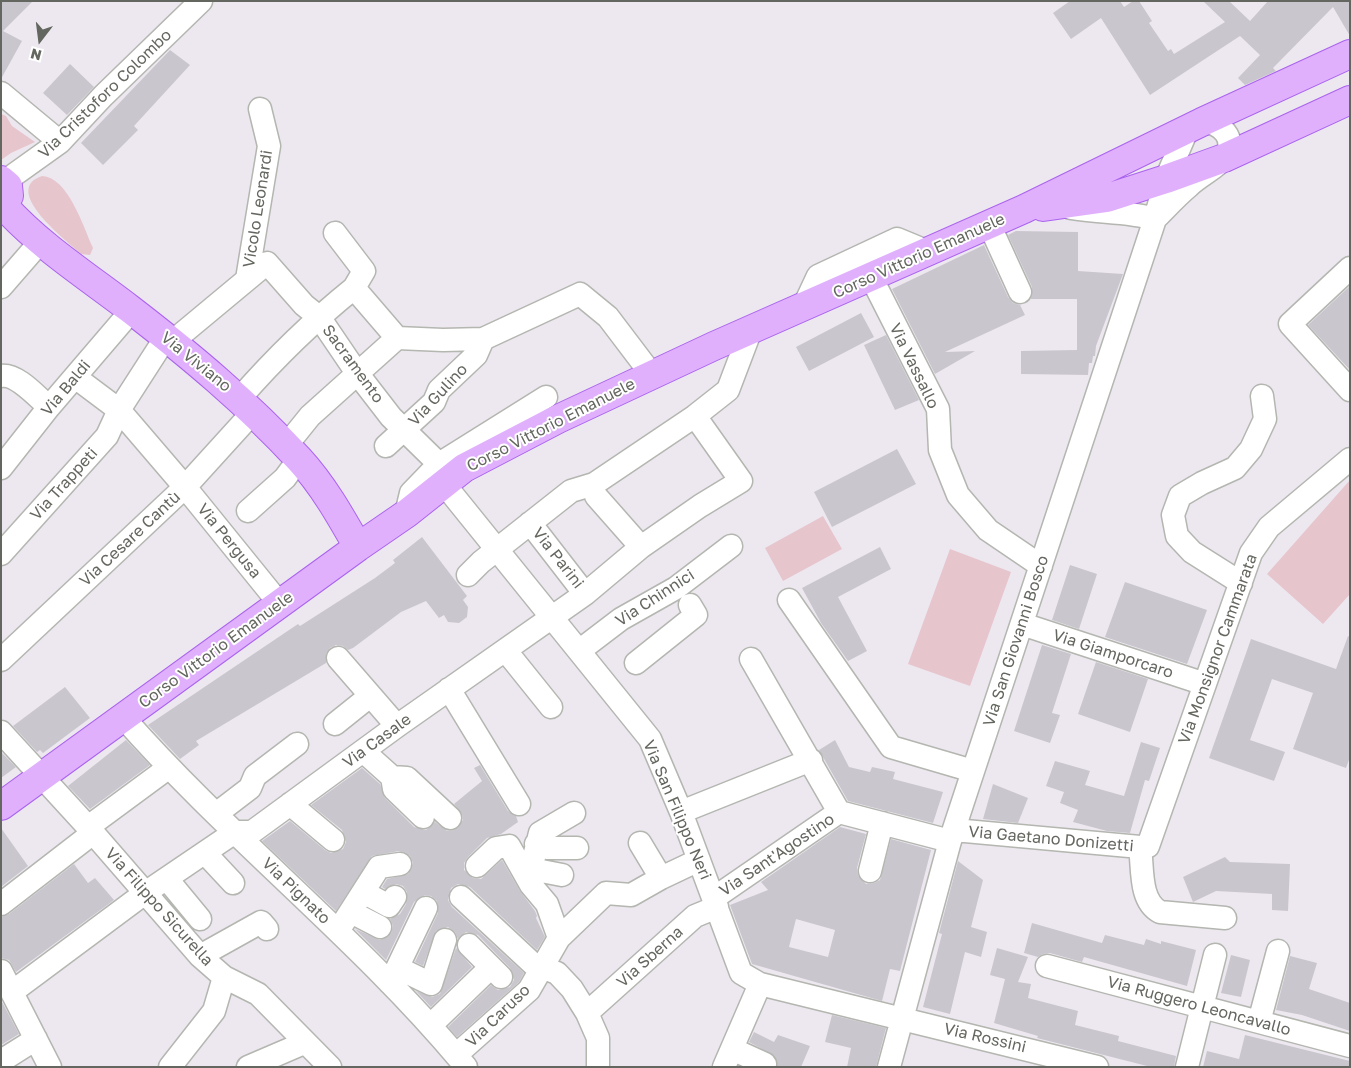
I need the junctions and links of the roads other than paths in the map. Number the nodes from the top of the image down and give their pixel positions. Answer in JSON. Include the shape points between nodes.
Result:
{"nodes":[{"id":1,"x":201,"y":1,"type":"edge"},
{"id":2,"x":1350,"y":54,"type":"edge"},
{"id":3,"x":1,"y":93,"type":"edge"},
{"id":4,"x":1350,"y":100,"type":"edge"},
{"id":5,"x":260,"y":110,"type":"dead end"},
{"id":6,"x":1195,"y":125,"type":"junction"},
{"id":7,"x":60,"y":142,"type":"junction"},
{"id":8,"x":1224,"y":158,"type":"junction"},
{"id":9,"x":1166,"y":179,"type":"junction"},
{"id":10,"x":3,"y":194,"type":"edge"},
{"id":11,"x":1058,"y":205,"type":"junction"},
{"id":12,"x":1024,"y":209,"type":"junction"},
{"id":13,"x":1155,"y":219,"type":"junction"},
{"id":14,"x":989,"y":224,"type":"junction"},
{"id":15,"x":335,"y":233,"type":"dead end"},
{"id":16,"x":41,"y":241,"type":"junction"},
{"id":17,"x":926,"y":251,"type":"junction"},
{"id":18,"x":267,"y":263,"type":"joint"},
{"id":19,"x":1350,"y":268,"type":"edge"},
{"id":20,"x":871,"y":277,"type":"junction"},
{"id":21,"x":247,"y":279,"type":"junction"},
{"id":22,"x":1,"y":287,"type":"edge"},
{"id":23,"x":354,"y":288,"type":"junction"},
{"id":24,"x":1020,"y":292,"type":"dead end"},
{"id":25,"x":803,"y":308,"type":"junction"},
{"id":26,"x":132,"y":310,"type":"junction"},
{"id":27,"x":318,"y":316,"type":"junction"},
{"id":28,"x":750,"y":332,"type":"junction"},
{"id":29,"x":397,"y":338,"type":"junction"},
{"id":30,"x":169,"y":339,"type":"junction"},
{"id":31,"x":483,"y":339,"type":"junction"},
{"id":32,"x":357,"y":373,"type":"junction"},
{"id":33,"x":652,"y":375,"type":"junction"},
{"id":34,"x":1,"y":376,"type":"edge"},
{"id":35,"x":75,"y":377,"type":"junction"},
{"id":36,"x":1350,"y":390,"type":"edge"},
{"id":37,"x":1262,"y":396,"type":"dead end"},
{"id":38,"x":546,"y":397,"type":"dead end"},
{"id":39,"x":247,"y":404,"type":"junction"},
{"id":40,"x":49,"y":407,"type":"junction"},
{"id":41,"x":119,"y":410,"type":"junction"},
{"id":42,"x":695,"y":416,"type":"junction"},
{"id":43,"x":404,"y":431,"type":"junction"},
{"id":44,"x":386,"y":446,"type":"dead end"},
{"id":45,"x":292,"y":453,"type":"junction"},
{"id":46,"x":1350,"y":459,"type":"edge"},
{"id":47,"x":1,"y":468,"type":"edge"},
{"id":48,"x":441,"y":474,"type":"junction"},
{"id":49,"x":186,"y":487,"type":"junction"},
{"id":50,"x":596,"y":496,"type":"dead end"},
{"id":51,"x":248,"y":511,"type":"dead end"},
{"id":52,"x":530,"y":522,"type":"junction"},
{"id":53,"x":731,"y":546,"type":"dead end"},
{"id":54,"x":358,"y":547,"type":"junction"},
{"id":55,"x":641,"y":547,"type":"junction"},
{"id":56,"x":496,"y":550,"type":"junction"},
{"id":57,"x":1,"y":554,"type":"edge"},
{"id":58,"x":1041,"y":566,"type":"junction"},
{"id":59,"x":468,"y":575,"type":"dead end"},
{"id":60,"x":1241,"y":582,"type":"junction"},
{"id":61,"x":585,"y":594,"type":"junction"},
{"id":62,"x":789,"y":600,"type":"dead end"},
{"id":63,"x":279,"y":604,"type":"junction"},
{"id":64,"x":690,"y":605,"type":"dead end"},
{"id":65,"x":551,"y":619,"type":"junction"},
{"id":66,"x":1022,"y":624,"type":"junction"},
{"id":67,"x":506,"y":651,"type":"junction"},
{"id":68,"x":579,"y":651,"type":"junction"},
{"id":69,"x":338,"y":658,"type":"dead end"},
{"id":70,"x":751,"y":659,"type":"dead end"},
{"id":71,"x":1,"y":660,"type":"edge"},
{"id":72,"x":636,"y":663,"type":"dead end"},
{"id":73,"x":1205,"y":684,"type":"junction"},
{"id":74,"x":450,"y":689,"type":"junction"},
{"id":75,"x":370,"y":696,"type":"junction"},
{"id":76,"x":551,"y":707,"type":"dead end"},
{"id":77,"x":123,"y":717,"type":"junction"},
{"id":78,"x":335,"y":724,"type":"dead end"},
{"id":79,"x":397,"y":726,"type":"junction"},
{"id":80,"x":1,"y":732,"type":"edge"},
{"id":81,"x":297,"y":744,"type":"dead end"},
{"id":82,"x":363,"y":751,"type":"junction"},
{"id":83,"x":811,"y":760,"type":"junction"},
{"id":84,"x":168,"y":768,"type":"junction"},
{"id":85,"x":973,"y":771,"type":"junction"},
{"id":86,"x":392,"y":777,"type":"junction"},
{"id":87,"x":41,"y":778,"type":"junction"},
{"id":88,"x":290,"y":804,"type":"junction"},
{"id":89,"x":519,"y":804,"type":"dead end"},
{"id":90,"x":1,"y":806,"type":"edge"},
{"id":91,"x":681,"y":812,"type":"junction"},
{"id":92,"x":839,"y":812,"type":"junction"},
{"id":93,"x":574,"y":813,"type":"dead end"},
{"id":94,"x":216,"y":814,"type":"junction"},
{"id":95,"x":423,"y":817,"type":"dead end"},
{"id":96,"x":450,"y":818,"type":"dead end"},
{"id":97,"x":882,"y":823,"type":"junction"},
{"id":98,"x":91,"y":830,"type":"junction"},
{"id":99,"x":235,"y":832,"type":"junction"},
{"id":100,"x":952,"y":835,"type":"junction"},
{"id":101,"x":333,"y":840,"type":"dead end"},
{"id":102,"x":640,"y":843,"type":"dead end"},
{"id":103,"x":536,"y":844,"type":"junction"},
{"id":104,"x":1144,"y":846,"type":"junction"},
{"id":105,"x":577,"y":848,"type":"dead end"},
{"id":106,"x":205,"y":853,"type":"junction"},
{"id":107,"x":699,"y":860,"type":"junction"},
{"id":108,"x":400,"y":864,"type":"dead end"},
{"id":109,"x":477,"y":866,"type":"dead end"},
{"id":110,"x":870,"y":871,"type":"dead end"},
{"id":111,"x":562,"y":875,"type":"dead end"},
{"id":112,"x":531,"y":877,"type":"junction"},
{"id":113,"x":167,"y":878,"type":"junction"},
{"id":114,"x":660,"y":878,"type":"junction"},
{"id":115,"x":233,"y":884,"type":"dead end"},
{"id":116,"x":364,"y":892,"type":"junction"},
{"id":117,"x":145,"y":893,"type":"junction"},
{"id":118,"x":395,"y":897,"type":"dead end"},
{"id":119,"x":461,"y":897,"type":"dead end"},
{"id":120,"x":716,"y":902,"type":"junction"},
{"id":121,"x":1,"y":904,"type":"edge"},
{"id":122,"x":426,"y":908,"type":"dead end"},
{"id":123,"x":351,"y":912,"type":"junction"},
{"id":124,"x":200,"y":918,"type":"dead end"},
{"id":125,"x":1225,"y":918,"type":"dead end"},
{"id":126,"x":380,"y":927,"type":"dead end"},
{"id":127,"x":267,"y":928,"type":"dead end"},
{"id":128,"x":338,"y":931,"type":"junction"},
{"id":129,"x":559,"y":938,"type":"junction"},
{"id":130,"x":444,"y":940,"type":"dead end"},
{"id":131,"x":468,"y":945,"type":"dead end"},
{"id":132,"x":1278,"y":951,"type":"dead end"},
{"id":133,"x":1215,"y":955,"type":"dead end"},
{"id":134,"x":200,"y":956,"type":"junction"},
{"id":135,"x":1048,"y":966,"type":"dead end"},
{"id":136,"x":1,"y":971,"type":"edge"},
{"id":137,"x":549,"y":971,"type":"junction"},
{"id":138,"x":394,"y":975,"type":"junction"},
{"id":139,"x":224,"y":977,"type":"junction"},
{"id":140,"x":760,"y":984,"type":"junction"},
{"id":141,"x":12,"y":992,"type":"junction"},
{"id":142,"x":1202,"y":1007,"type":"junction"},
{"id":143,"x":587,"y":1013,"type":"junction"},
{"id":144,"x":901,"y":1018,"type":"junction"},
{"id":145,"x":1259,"y":1022,"type":"junction"},
{"id":146,"x":431,"y":1025,"type":"junction"},
{"id":147,"x":36,"y":1039,"type":"junction"},
{"id":148,"x":304,"y":1043,"type":"junction"},
{"id":149,"x":1350,"y":1046,"type":"edge"},
{"id":150,"x":728,"y":1058,"type":"edge"},
{"id":151,"x":1036,"y":1059,"type":"edge"},
{"id":152,"x":461,"y":1061,"type":"edge"},
{"id":153,"x":1,"y":1062,"type":"edge"},
{"id":154,"x":765,"y":1064,"type":"dead end"},
{"id":155,"x":50,"y":1067,"type":"edge"},
{"id":156,"x":170,"y":1067,"type":"edge"},
{"id":157,"x":248,"y":1067,"type":"edge"},
{"id":158,"x":330,"y":1067,"type":"edge"},
{"id":159,"x":598,"y":1067,"type":"edge"},
{"id":160,"x":889,"y":1067,"type":"edge"},
{"id":161,"x":1097,"y":1067,"type":"edge"},
{"id":162,"x":1187,"y":1067,"type":"edge"}],
"edges":[{"from":1,"to":7,"type":"street","name":"Via Cristoforo Colombo"},
{"from":2,"to":6,"type":"main road"},
{"from":3,"to":7,"type":"street"},
{"from":4,"to":8,"type":"main road"},
{"from":5,"to":21,"type":"street","name":"Vicolo Leonardi","via":[[269,146]]},
{"from":6,"to":8,"type":"street","via":[[1213,122],[1222,127],[1228,137],[1229,148]]},
{"from":6,"to":9,"type":"street","name":"Via San Giovanni Bosco"},
{"from":6,"to":12,"type":"main road"},
{"from":7,"to":10,"type":"street","name":"Via Cristoforo Colombo"},
{"from":8,"to":9,"type":"main road"},
{"from":8,"to":13,"type":"street"},
{"from":9,"to":11,"type":"main road","via":[[1107,198]]},
{"from":9,"to":13,"type":"street","name":"Via San Giovanni Bosco"},
{"from":10,"to":16,"type":"main road","name":"Via Viviano","via":[[19,222]]},
{"from":11,"to":12,"type":"main road"},
{"from":11,"to":13,"type":"street"},
{"from":12,"to":14,"type":"main road","name":"Corso Vittorio Emanuele"},
{"from":13,"to":58,"type":"street","name":"Via San Giovanni Bosco"},
{"from":14,"to":17,"type":"main road","name":"Corso Vittorio Emanuele"},
{"from":14,"to":24,"type":"street"},
{"from":15,"to":23,"type":"street","via":[[364,271]]},
{"from":16,"to":22,"type":"street"},
{"from":16,"to":26,"type":"main road","name":"Via Viviano"},
{"from":17,"to":20,"type":"main road","name":"Corso Vittorio Emanuele"},
{"from":17,"to":25,"type":"street","via":[[897,239],[818,276]]},
{"from":18,"to":21,"type":"street","name":"Via Trappeti"},
{"from":18,"to":27,"type":"street","name":"Sacramento"},
{"from":19,"to":36,"type":"street","via":[[1290,324]]},
{"from":20,"to":25,"type":"main road","name":"Corso Vittorio Emanuele"},
{"from":20,"to":58,"type":"street","name":"Via Vassallo","via":[[938,409],[940,450],[958,494],[988,530]]},
{"from":21,"to":30,"type":"street","name":"Via Trappeti"},
{"from":23,"to":27,"type":"street","name":"Via Cesare Cantù"},
{"from":23,"to":29,"type":"street"},
{"from":25,"to":28,"type":"main road","name":"Corso Vittorio Emanuele"},
{"from":26,"to":30,"type":"main road","name":"Via Viviano"},
{"from":26,"to":35,"type":"street","name":"Via Baldi"},
{"from":27,"to":32,"type":"street","name":"Sacramento"},
{"from":27,"to":39,"type":"street","name":"Via Cesare Cantù"},
{"from":28,"to":33,"type":"main road","name":"Corso Vittorio Emanuele"},
{"from":28,"to":42,"type":"street","via":[[728,390]]},
{"from":29,"to":31,"type":"street"},
{"from":29,"to":32,"type":"street"},
{"from":30,"to":39,"type":"main road","name":"Via Viviano"},
{"from":30,"to":41,"type":"street","name":"Via Trappeti"},
{"from":31,"to":33,"type":"street","via":[[580,294],[608,318]]},
{"from":31,"to":43,"type":"street","name":"Via Gulino","via":[[476,355],[439,390],[434,402]]},
{"from":32,"to":43,"type":"street","name":"Sacramento"},
{"from":32,"to":45,"type":"street","via":[[310,416]]},
{"from":33,"to":48,"type":"main road","name":"Corso Vittorio Emanuele","via":[[464,468]]},
{"from":34,"to":40,"type":"street","via":[[18,381]]},
{"from":35,"to":40,"type":"street","name":"Via Baldi"},
{"from":35,"to":41,"type":"street","name":"Via Pergusa"},
{"from":37,"to":60,"type":"street","via":[[1264,419],[1251,449],[1235,468],[1180,496],[1173,515],[1178,536],[1192,552]]},
{"from":38,"to":48,"type":"street"},
{"from":39,"to":45,"type":"main road","name":"Via Viviano"},
{"from":39,"to":49,"type":"street","name":"Via Cesare Cantù"},
{"from":40,"to":47,"type":"street","name":"Via Baldi"},
{"from":41,"to":49,"type":"street","name":"Via Pergusa"},
{"from":41,"to":57,"type":"street","name":"Via Trappeti","via":[[107,436]]},
{"from":42,"to":52,"type":"street","via":[[594,484],[571,491]]},
{"from":42,"to":55,"type":"street","name":"Via Casale","via":[[740,481]]},
{"from":43,"to":44,"type":"street","name":"Via Gulino"},
{"from":43,"to":48,"type":"street","name":"Sacramento"},
{"from":45,"to":51,"type":"street","via":[[285,478]]},
{"from":45,"to":54,"type":"main road","name":"Via Viviano","via":[[335,507]]},
{"from":46,"to":60,"type":"street","name":"Via Monsignor Cammarata","via":[[1270,527],[1251,553]]},
{"from":48,"to":54,"type":"main road","name":"Corso Vittorio Emanuele","via":[[406,514]]},
{"from":48,"to":56,"type":"street","name":"Via San Filippo Neri"},
{"from":49,"to":63,"type":"street","name":"Via Pergusa"},
{"from":49,"to":71,"type":"street","name":"Via Cesare Cantù"},
{"from":50,"to":55,"type":"street"},
{"from":52,"to":56,"type":"street"},
{"from":52,"to":61,"type":"street","name":"Via Parini"},
{"from":53,"to":68,"type":"street","name":"Via Chinnici","via":[[676,588],[621,619]]},
{"from":54,"to":63,"type":"main road","name":"Corso Vittorio Emanuele"},
{"from":55,"to":61,"type":"street","name":"Via Casale"},
{"from":56,"to":59,"type":"street"},
{"from":56,"to":65,"type":"street","name":"Via San Filippo Neri"},
{"from":58,"to":66,"type":"street","name":"Via San Giovanni Bosco"},
{"from":60,"to":73,"type":"street","name":"Via Monsignor Cammarata"},
{"from":61,"to":65,"type":"street","name":"Via Casale"},
{"from":62,"to":85,"type":"street","via":[[891,748]]},
{"from":63,"to":77,"type":"main road","name":"Corso Vittorio Emanuele"},
{"from":64,"to":72,"type":"street","via":[[696,614]]},
{"from":65,"to":67,"type":"street","name":"Via Casale"},
{"from":65,"to":68,"type":"street","name":"Via San Filippo Neri"},
{"from":66,"to":73,"type":"street","name":"Via Giamporcaro"},
{"from":66,"to":85,"type":"street","name":"Via San Giovanni Bosco"},
{"from":67,"to":74,"type":"street","name":"Via Casale"},
{"from":67,"to":76,"type":"street"},
{"from":68,"to":91,"type":"street","name":"Via San Filippo Neri","via":[[650,739]]},
{"from":69,"to":75,"type":"street"},
{"from":70,"to":83,"type":"street"},
{"from":73,"to":104,"type":"street","name":"Via Monsignor Cammarata"},
{"from":74,"to":79,"type":"street","name":"Via Casale"},
{"from":74,"to":89,"type":"street"},
{"from":75,"to":78,"type":"street"},
{"from":75,"to":79,"type":"street"},
{"from":77,"to":84,"type":"street","name":"Via Pignato"},
{"from":77,"to":87,"type":"main road","name":"Corso Vittorio Emanuele"},
{"from":79,"to":82,"type":"street","name":"Via Casale"},
{"from":80,"to":87,"type":"street","name":"Via Filippo Sicurella"},
{"from":81,"to":94,"type":"street","via":[[255,776],[250,788]]},
{"from":82,"to":86,"type":"street"},
{"from":82,"to":88,"type":"street","name":"Via Casale"},
{"from":83,"to":91,"type":"street"},
{"from":83,"to":92,"type":"street"},
{"from":84,"to":94,"type":"street","name":"Via Pignato"},
{"from":84,"to":98,"type":"street"},
{"from":85,"to":100,"type":"street","name":"Via San Giovanni Bosco"},
{"from":86,"to":95,"type":"street","via":[[394,789]]},
{"from":86,"to":96,"type":"street","via":[[407,778]]},
{"from":87,"to":90,"type":"main road","name":"Corso Vittorio Emanuele"},
{"from":87,"to":98,"type":"street","name":"Via Filippo Sicurella"},
{"from":88,"to":99,"type":"street","name":"Via Casale","via":[[252,832]]},
{"from":88,"to":101,"type":"street"},
{"from":91,"to":107,"type":"street","name":"Via San Filippo Neri"},
{"from":92,"to":97,"type":"street","name":"Via Gaetano Donizetti"},
{"from":92,"to":120,"type":"street","name":"Via Sant'Agostino"},
{"from":93,"to":103,"type":"street","via":[[540,833]]},
{"from":94,"to":99,"type":"street","name":"Via Pignato"},
{"from":97,"to":100,"type":"street","name":"Via Gaetano Donizetti"},
{"from":97,"to":110,"type":"street"},
{"from":98,"to":117,"type":"street","name":"Via Filippo Sicurella"},
{"from":98,"to":121,"type":"street"},
{"from":99,"to":106,"type":"street","name":"Via Casale"},
{"from":99,"to":128,"type":"street","name":"Via Pignato"},
{"from":100,"to":104,"type":"street","name":"Via Gaetano Donizetti"},
{"from":100,"to":144,"type":"street","name":"Via San Giovanni Bosco"},
{"from":102,"to":114,"type":"street"},
{"from":103,"to":105,"type":"street","via":[[548,848]]},
{"from":103,"to":112,"type":"street"},
{"from":104,"to":125,"type":"street","via":[[1145,895],[1152,908],[1160,912]]},
{"from":106,"to":113,"type":"street","name":"Via Casale"},
{"from":106,"to":115,"type":"street"},
{"from":107,"to":114,"type":"street","name":"Via Caruso"},
{"from":107,"to":120,"type":"street","name":"Via San Filippo Neri"},
{"from":108,"to":116,"type":"street","via":[[380,868]]},
{"from":109,"to":112,"type":"street","via":[[496,848],[509,846]]},
{"from":111,"to":112,"type":"street"},
{"from":112,"to":129,"type":"street","via":[[547,904]]},
{"from":113,"to":117,"type":"street","name":"Via Casale"},
{"from":113,"to":124,"type":"street"},
{"from":114,"to":129,"type":"street","name":"Via Caruso","via":[[632,894],[606,893]]},
{"from":116,"to":118,"type":"street","via":[[389,906]]},
{"from":116,"to":123,"type":"street"},
{"from":117,"to":134,"type":"street","name":"Via Filippo Sicurella"},
{"from":117,"to":141,"type":"street","name":"Via Casale"},
{"from":119,"to":137,"type":"street","via":[[532,964]]},
{"from":120,"to":140,"type":"street","name":"Via San Filippo Neri","via":[[741,973]]},
{"from":120,"to":143,"type":"street","name":"Via Sberna","via":[[695,916]]},
{"from":122,"to":138,"type":"street"},
{"from":123,"to":126,"type":"street"},
{"from":123,"to":128,"type":"street"},
{"from":127,"to":134,"type":"street","via":[[262,922]]},
{"from":128,"to":138,"type":"street","name":"Via Pignato"},
{"from":129,"to":137,"type":"street","name":"Via Caruso"},
{"from":130,"to":138,"type":"street","via":[[431,984]]},
{"from":131,"to":146,"type":"street","via":[[495,973]]},
{"from":132,"to":145,"type":"street"},
{"from":133,"to":142,"type":"street"},
{"from":134,"to":139,"type":"street","name":"Via Filippo Sicurella"},
{"from":135,"to":142,"type":"street","name":"Via Ruggero Leoncavallo"},
{"from":136,"to":141,"type":"street"},
{"from":137,"to":143,"type":"street","via":[[572,989]]},
{"from":137,"to":152,"type":"street","name":"Via Caruso"},
{"from":138,"to":146,"type":"street","name":"Via Pignato"},
{"from":139,"to":148,"type":"street","name":"Via Filippo Sicurella","via":[[258,994]]},
{"from":139,"to":156,"type":"street","via":[[214,1011]]},
{"from":140,"to":144,"type":"street","name":"Via San Filippo Neri"},
{"from":140,"to":150,"type":"street"},
{"from":141,"to":147,"type":"street"},
{"from":142,"to":145,"type":"street","name":"Via Ruggero Leoncavallo"},
{"from":142,"to":162,"type":"street"},
{"from":143,"to":159,"type":"street","via":[[598,1038]]},
{"from":144,"to":151,"type":"street","name":"Via Rossini"},
{"from":144,"to":160,"type":"street","name":"Via San Giovanni Bosco"},
{"from":145,"to":149,"type":"street","name":"Via Ruggero Leoncavallo"},
{"from":146,"to":152,"type":"street","name":"Via Pignato"},
{"from":147,"to":153,"type":"street"},
{"from":147,"to":155,"type":"street"},
{"from":148,"to":157,"type":"street"},
{"from":148,"to":158,"type":"street","name":"Via Filippo Sicurella"},
{"from":150,"to":154,"type":"street"},
{"from":151,"to":161,"type":"street","name":"Via Rossini"}]}
